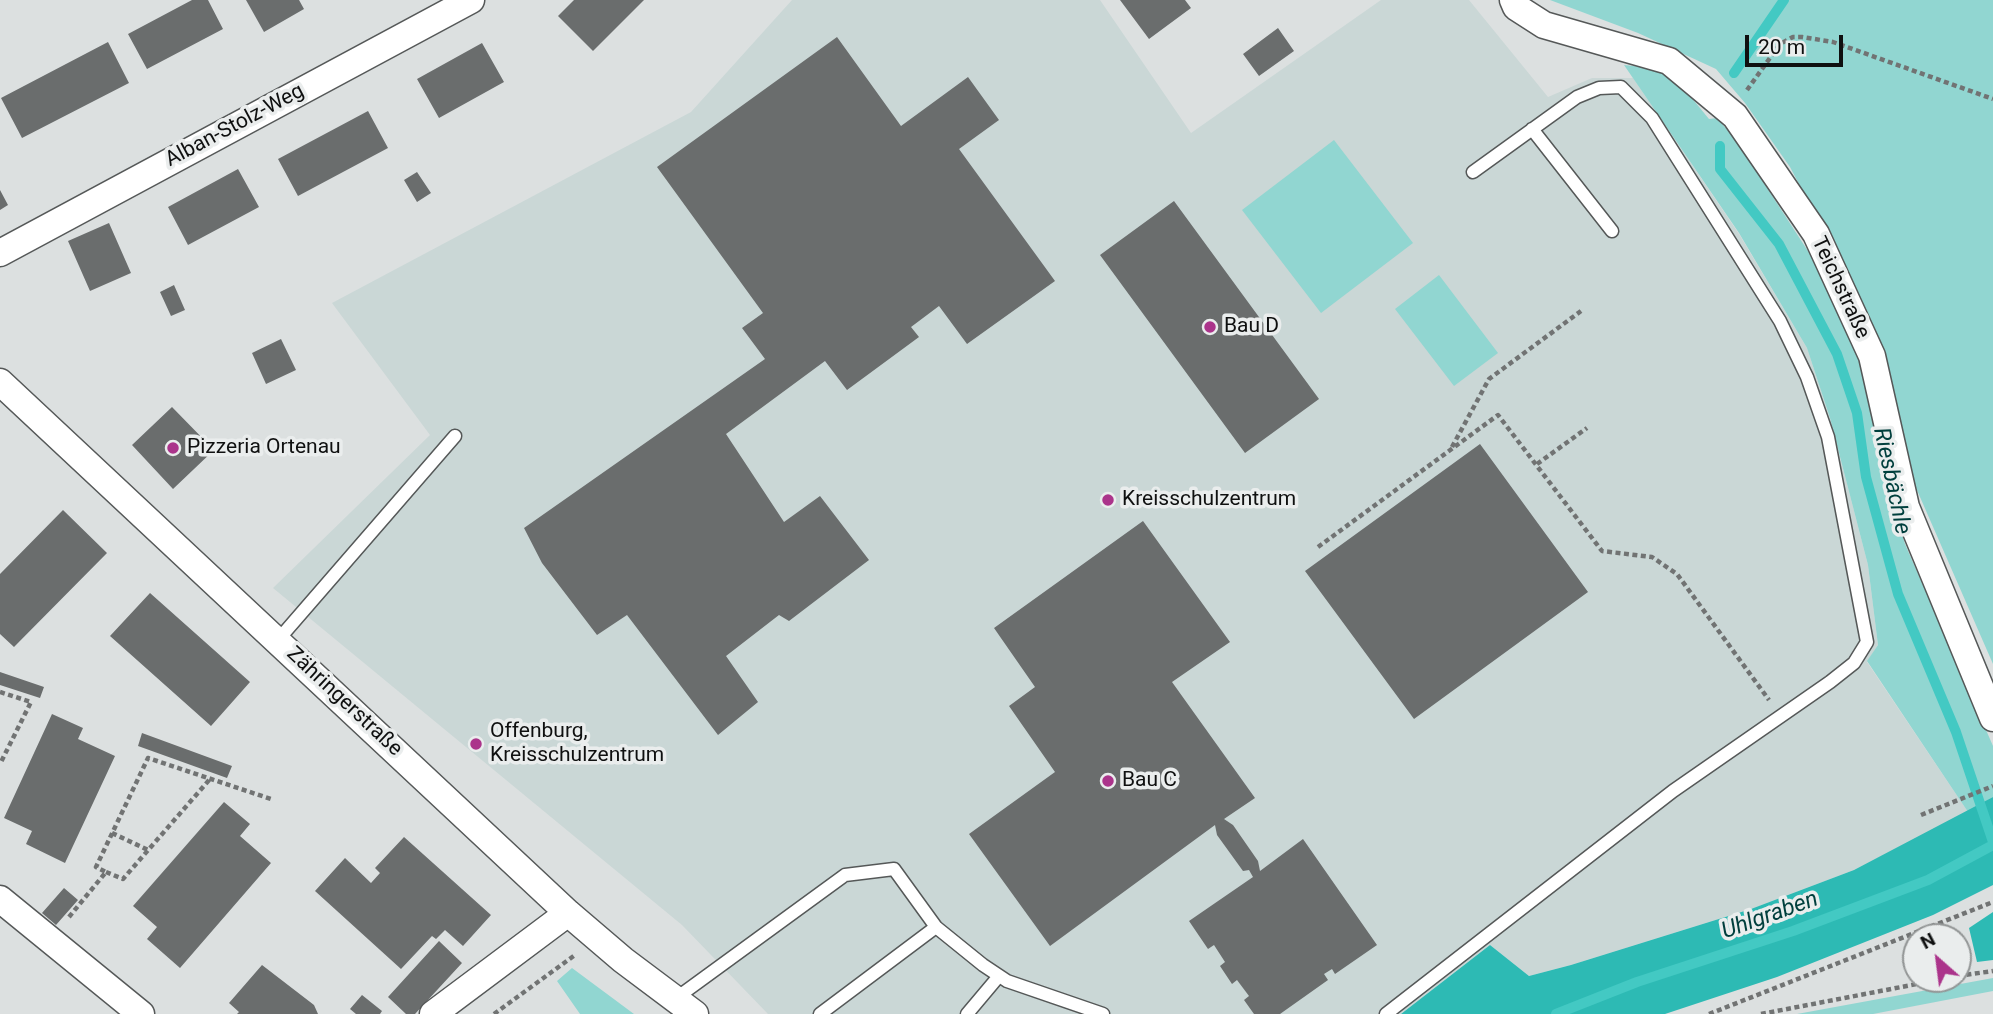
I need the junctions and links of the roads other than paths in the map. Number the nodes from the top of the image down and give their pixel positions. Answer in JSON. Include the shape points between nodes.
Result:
{"nodes":[{"id":1,"x":471,"y":0,"type":"edge"},
{"id":2,"x":1513,"y":0,"type":"edge"},
{"id":3,"x":1532,"y":129,"type":"junction"},
{"id":4,"x":1473,"y":172,"type":"dead end"},
{"id":5,"x":1612,"y":231,"type":"dead end"},
{"id":6,"x":0,"y":253,"type":"edge"},
{"id":7,"x":0,"y":382,"type":"edge"},
{"id":8,"x":454,"y":436,"type":"dead end"},
{"id":9,"x":278,"y":640,"type":"junction"},
{"id":10,"x":1993,"y":718,"type":"edge"},
{"id":11,"x":0,"y":899,"type":"edge"},
{"id":12,"x":568,"y":913,"type":"junction"},
{"id":13,"x":936,"y":928,"type":"junction"},
{"id":14,"x":999,"y":976,"type":"junction"},
{"id":15,"x":685,"y":1007,"type":"edge"},
{"id":16,"x":141,"y":1014,"type":"edge"},
{"id":17,"x":433,"y":1014,"type":"edge"},
{"id":18,"x":820,"y":1014,"type":"edge"},
{"id":19,"x":967,"y":1014,"type":"edge"},
{"id":20,"x":1103,"y":1014,"type":"edge"},
{"id":21,"x":1386,"y":1014,"type":"edge"}],
"edges":[{"from":1,"to":6,"type":"street","name":"Alban-Stolz-Weg"},
{"from":2,"to":10,"type":"street","name":"Teichstraße","via":[[1516,7],[1544,25],[1670,61],[1735,116],[1816,234],[1872,356],[1906,507]]},
{"from":3,"to":4,"type":"lane"},
{"from":3,"to":5,"type":"lane"},
{"from":3,"to":21,"type":"lane","via":[[1577,97],[1599,88],[1621,87],[1652,118],[1780,321],[1807,377],[1828,437],[1867,642],[1854,663],[1673,790]]},
{"from":7,"to":9,"type":"street","name":"Zähringerstraße"},
{"from":8,"to":9,"type":"lane"},
{"from":9,"to":12,"type":"street","name":"Zähringerstraße"},
{"from":11,"to":16,"type":"street"},
{"from":12,"to":15,"type":"street","name":"Zähringerstraße"},
{"from":12,"to":17,"type":"street"},
{"from":13,"to":14,"type":"lane"},
{"from":13,"to":15,"type":"lane","via":[[894,869],[845,875]]},
{"from":13,"to":18,"type":"lane"},
{"from":14,"to":19,"type":"lane"},
{"from":14,"to":20,"type":"lane"}]}
